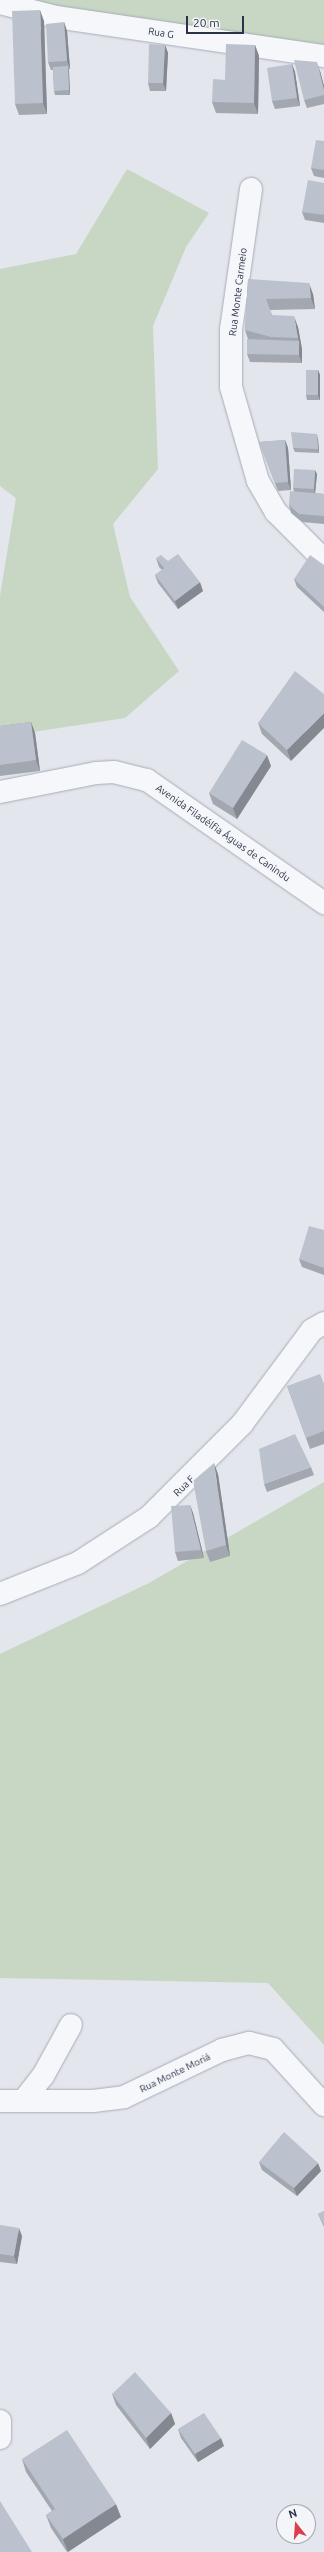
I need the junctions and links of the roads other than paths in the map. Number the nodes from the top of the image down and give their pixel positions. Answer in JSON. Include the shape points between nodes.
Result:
{"nodes":[{"id":1,"x":0,"y":3,"type":"edge"},
{"id":2,"x":324,"y":56,"type":"edge"},
{"id":3,"x":251,"y":189,"type":"dead end"},
{"id":4,"x":324,"y":560,"type":"edge"},
{"id":5,"x":0,"y":792,"type":"edge"},
{"id":6,"x":324,"y":903,"type":"edge"},
{"id":7,"x":324,"y":1323,"type":"edge"},
{"id":8,"x":0,"y":1594,"type":"edge"},
{"id":9,"x":72,"y":2025,"type":"dead end"},
{"id":10,"x":24,"y":2100,"type":"junction"},
{"id":11,"x":0,"y":2101,"type":"edge"},
{"id":12,"x":324,"y":2105,"type":"edge"},
{"id":13,"x":0,"y":2421,"type":"edge"},
{"id":14,"x":0,"y":2438,"type":"edge"}],
"edges":[{"from":1,"to":2,"type":"street","name":"Rua G","via":[[56,17]]},
{"from":3,"to":4,"type":"street","name":"Rua Monte Carmeio","via":[[232,329],[231,387],[258,481],[276,512]]},
{"from":5,"to":6,"type":"street","name":"Avenida Filadélfia Águas de Canindu","via":[[96,773],[114,772],[147,780]]},
{"from":7,"to":8,"type":"street","name":"Rua F","via":[[312,1330],[242,1424],[150,1517],[78,1563]]},
{"from":9,"to":10,"type":"street","via":[[43,2076]]},
{"from":10,"to":11,"type":"street","name":"Rua Monte Moriá"},
{"from":10,"to":12,"type":"street","name":"Rua Monte Moriá","via":[[93,2101],[124,2097],[222,2050],[249,2042],[273,2048]]},
{"from":13,"to":14,"type":"street"}]}
